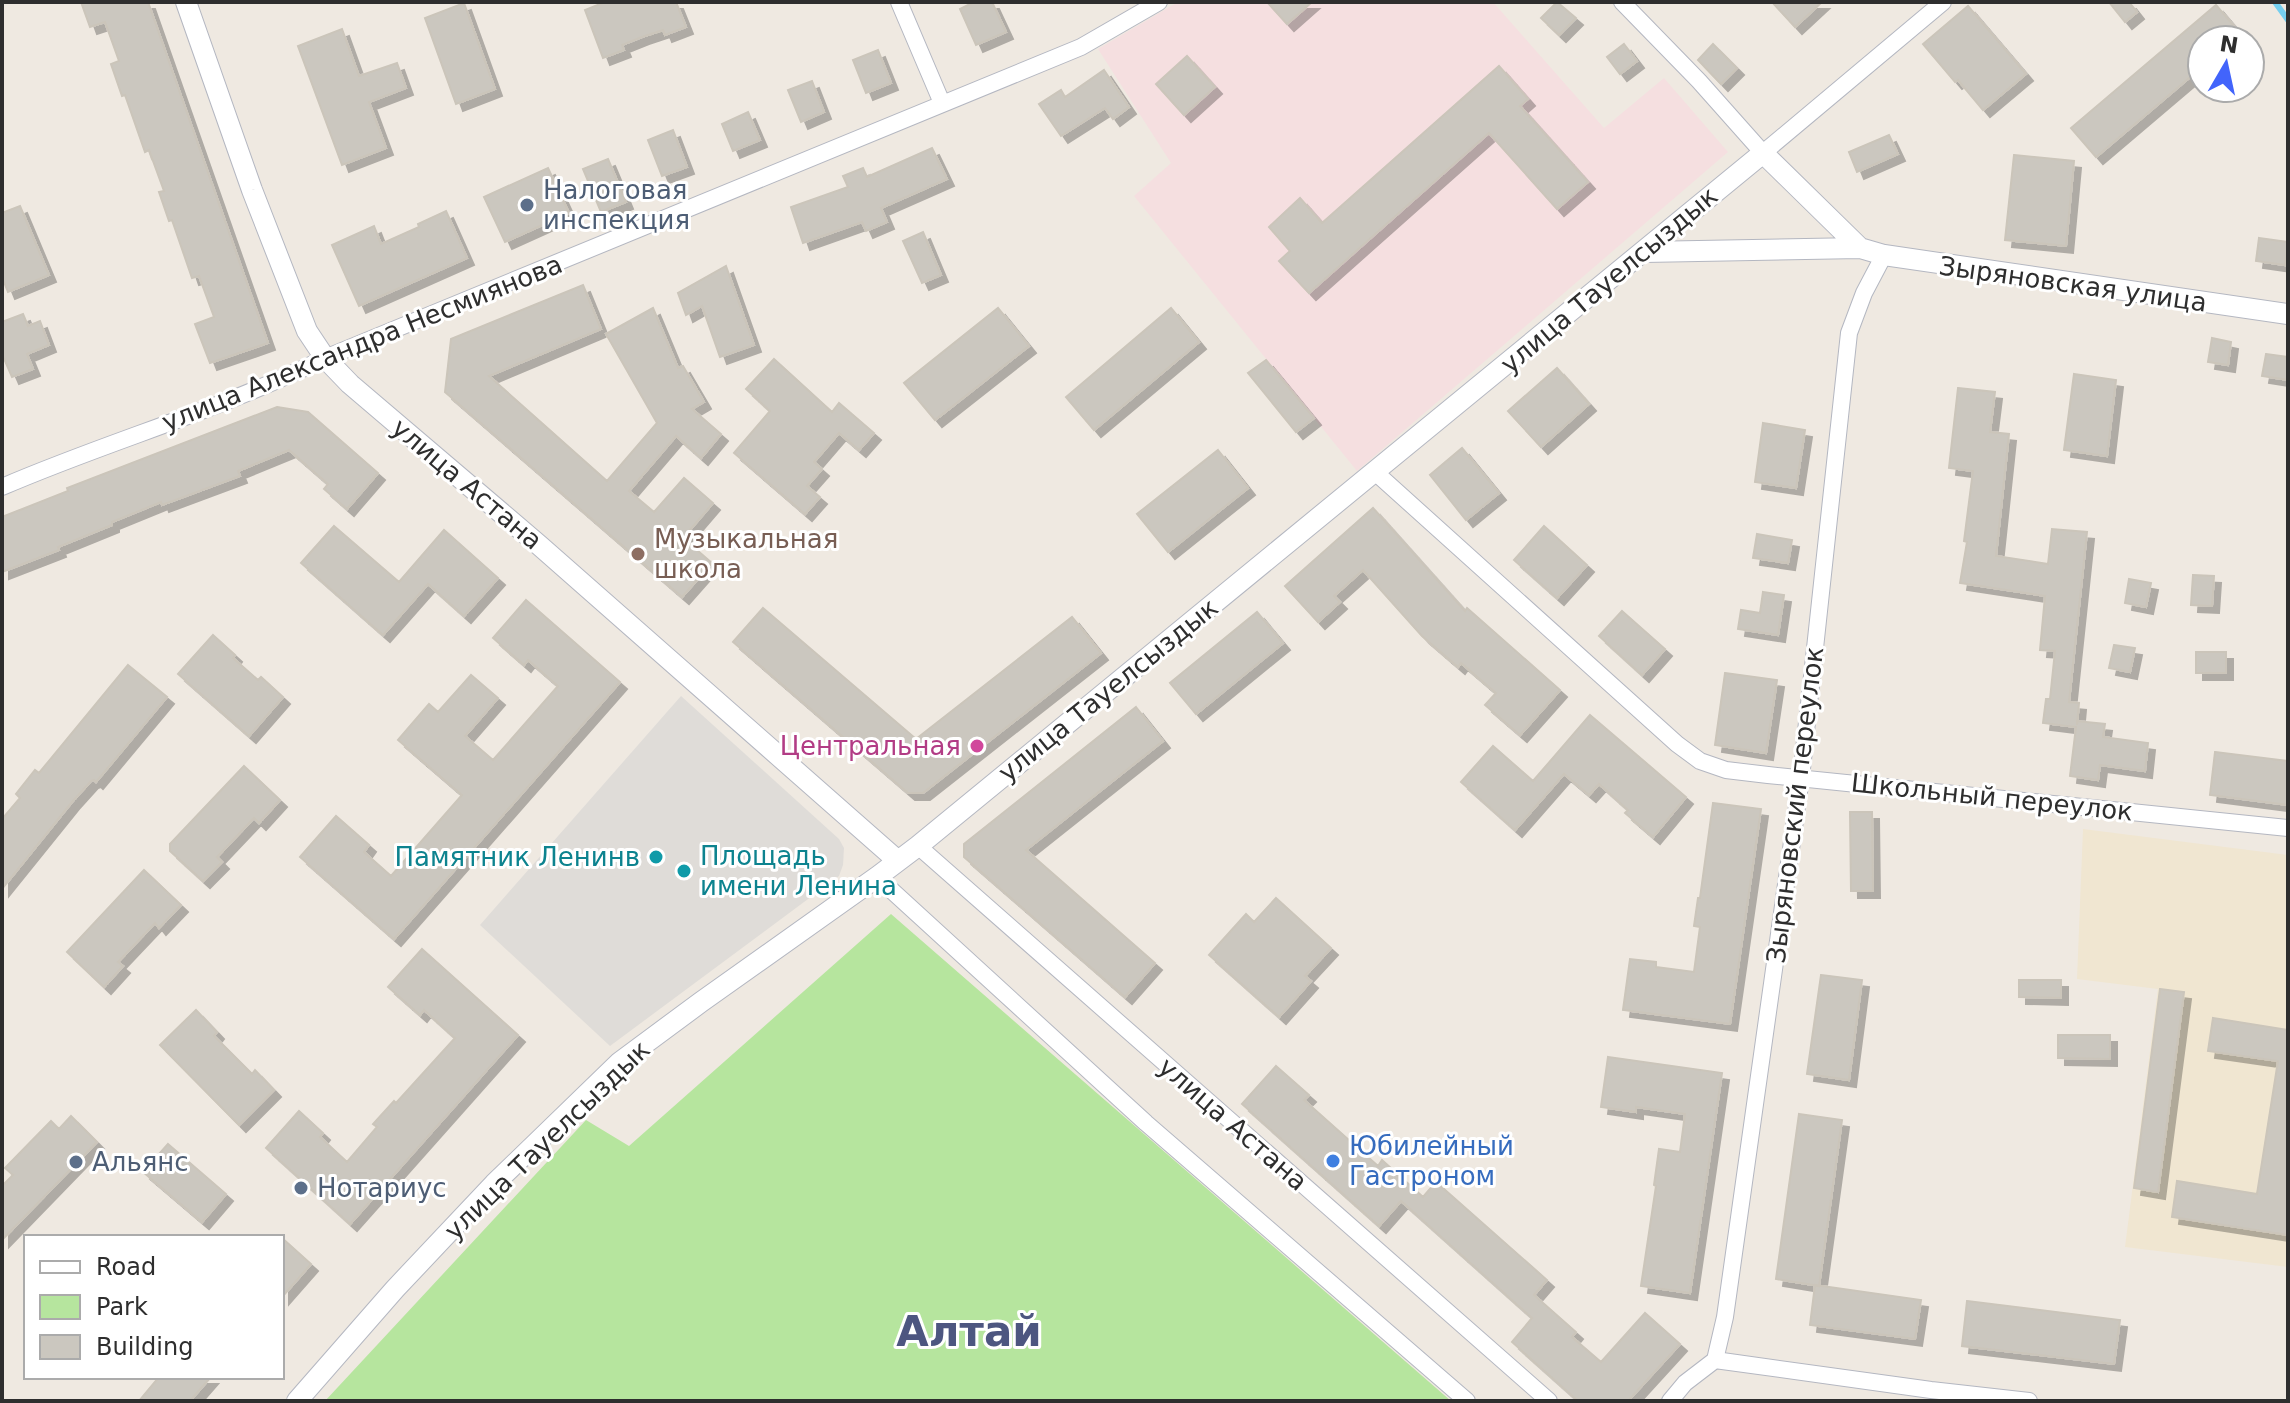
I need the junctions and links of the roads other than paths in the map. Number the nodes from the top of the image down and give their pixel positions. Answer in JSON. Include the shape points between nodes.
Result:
{"nodes":[{"id":1,"x":186,"y":2,"type":"edge"},
{"id":2,"x":899,"y":2,"type":"edge"},
{"id":3,"x":1159,"y":2,"type":"edge"},
{"id":4,"x":1622,"y":2,"type":"edge"},
{"id":5,"x":1943,"y":2,"type":"edge"},
{"id":6,"x":942,"y":103,"type":"junction"},
{"id":7,"x":1763,"y":153,"type":"junction"},
{"id":8,"x":1860,"y":248,"type":"junction"},
{"id":9,"x":1644,"y":252,"type":"junction"},
{"id":10,"x":1884,"y":255,"type":"junction"},
{"id":11,"x":2288,"y":314,"type":"edge"},
{"id":12,"x":325,"y":358,"type":"junction"},
{"id":13,"x":1375,"y":472,"type":"junction"},
{"id":14,"x":2,"y":487,"type":"edge"},
{"id":15,"x":1801,"y":778,"type":"junction"},
{"id":16,"x":2288,"y":828,"type":"edge"},
{"id":17,"x":918,"y":846,"type":"junction"},
{"id":18,"x":898,"y":861,"type":"junction"},
{"id":19,"x":877,"y":877,"type":"junction"},
{"id":20,"x":1715,"y":1360,"type":"junction"},
{"id":21,"x":297,"y":1401,"type":"edge"},
{"id":22,"x":1467,"y":1401,"type":"edge"},
{"id":23,"x":1549,"y":1401,"type":"edge"},
{"id":24,"x":1670,"y":1401,"type":"edge"},
{"id":25,"x":2029,"y":1401,"type":"edge"}],
"edges":[{"from":1,"to":12,"type":"street","name":"улица Астана","via":[[273,245],[307,331]]},
{"from":2,"to":6,"type":"street"},
{"from":3,"to":6,"type":"street","name":"улица Александра Несмиянова","via":[[1081,47]]},
{"from":4,"to":7,"type":"street"},
{"from":5,"to":7,"type":"street","name":"улица Тауелсыздык"},
{"from":6,"to":12,"type":"street","name":"улица Александра Несмиянова"},
{"from":7,"to":8,"type":"street"},
{"from":7,"to":9,"type":"street","name":"улица Тауелсыздык"},
{"from":8,"to":9,"type":"street"},
{"from":8,"to":10,"type":"street","name":"Зыряновская улица"},
{"from":9,"to":13,"type":"street","name":"улица Тауелсыздык"},
{"from":10,"to":11,"type":"street","name":"Зыряновская улица"},
{"from":10,"to":15,"type":"street","name":"Зыряновский переулок","via":[[1849,333]]},
{"from":12,"to":14,"type":"street","name":"улица Александра Несмиянова"},
{"from":12,"to":18,"type":"street","name":"улица Астана"},
{"from":13,"to":15,"type":"street","name":"Школьный переулок","via":[[1700,761],[1726,770]]},
{"from":13,"to":17,"type":"street","name":"улица Тауелсыздык"},
{"from":15,"to":16,"type":"street","name":"Школьный переулок"},
{"from":15,"to":20,"type":"street","name":"Зыряновский переулок"},
{"from":17,"to":18,"type":"street","name":"улица Тауелсыздык"},
{"from":17,"to":23,"type":"street","name":"улица Астана"},
{"from":18,"to":19,"type":"street","name":"улица Тауелсыздык"},
{"from":19,"to":21,"type":"street","name":"улица Тауелсыздык","via":[[620,1062],[484,1195]]},
{"from":19,"to":22,"type":"street","via":[[1146,1123]]},
{"from":20,"to":24,"type":"street"},
{"from":20,"to":25,"type":"street"}]}
